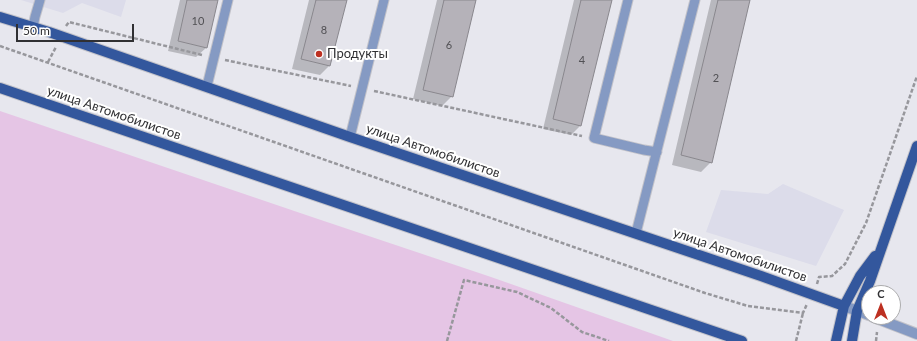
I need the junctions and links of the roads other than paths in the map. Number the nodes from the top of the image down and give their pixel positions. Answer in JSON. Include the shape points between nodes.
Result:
{"nodes":[{"id":1,"x":40,"y":0,"type":"edge"},
{"id":2,"x":228,"y":0,"type":"edge"},
{"id":3,"x":384,"y":0,"type":"edge"},
{"id":4,"x":628,"y":0,"type":"edge"},
{"id":5,"x":695,"y":0,"type":"edge"},
{"id":6,"x":0,"y":17,"type":"edge"},
{"id":7,"x":33,"y":27,"type":"junction"},
{"id":8,"x":207,"y":86,"type":"junction"},
{"id":9,"x":0,"y":88,"type":"edge"},
{"id":10,"x":350,"y":137,"type":"junction"},
{"id":11,"x":917,"y":146,"type":"edge"},
{"id":12,"x":657,"y":152,"type":"junction"},
{"id":13,"x":636,"y":233,"type":"junction"},
{"id":14,"x":881,"y":248,"type":"junction"},
{"id":15,"x":844,"y":306,"type":"junction"},
{"id":16,"x":857,"y":311,"type":"junction"},
{"id":17,"x":861,"y":312,"type":"edge"},
{"id":18,"x":894,"y":325,"type":"edge"},
{"id":19,"x":917,"y":334,"type":"edge"},
{"id":20,"x":742,"y":341,"type":"edge"},
{"id":21,"x":836,"y":341,"type":"edge"},
{"id":22,"x":852,"y":341,"type":"edge"}],
"edges":[{"from":1,"to":7,"type":"lane"},
{"from":2,"to":8,"type":"lane"},
{"from":3,"to":10,"type":"lane"},
{"from":4,"to":12,"type":"lane","via":[[594,138]]},
{"from":5,"to":12,"type":"lane"},
{"from":6,"to":7,"type":"main road","name":"улица Автомобилистов"},
{"from":7,"to":8,"type":"main road","name":"улица Автомобилистов"},
{"from":8,"to":10,"type":"main road","name":"улица Автомобилистов"},
{"from":9,"to":20,"type":"main road","name":"улица Автомобилистов"},
{"from":10,"to":13,"type":"main road","name":"улица Автомобилистов"},
{"from":11,"to":14,"type":"main road"},
{"from":12,"to":13,"type":"lane"},
{"from":13,"to":15,"type":"main road","name":"улица Автомобилистов"},
{"from":14,"to":15,"type":"main road","via":[[860,276]]},
{"from":14,"to":16,"type":"main road"},
{"from":15,"to":16,"type":"street","name":"улица Автомобилистов"},
{"from":15,"to":21,"type":"main road"},
{"from":16,"to":17,"type":"street","name":"улица Автомобилистов"},
{"from":16,"to":22,"type":"main road"},
{"from":18,"to":19,"type":"street"}]}
